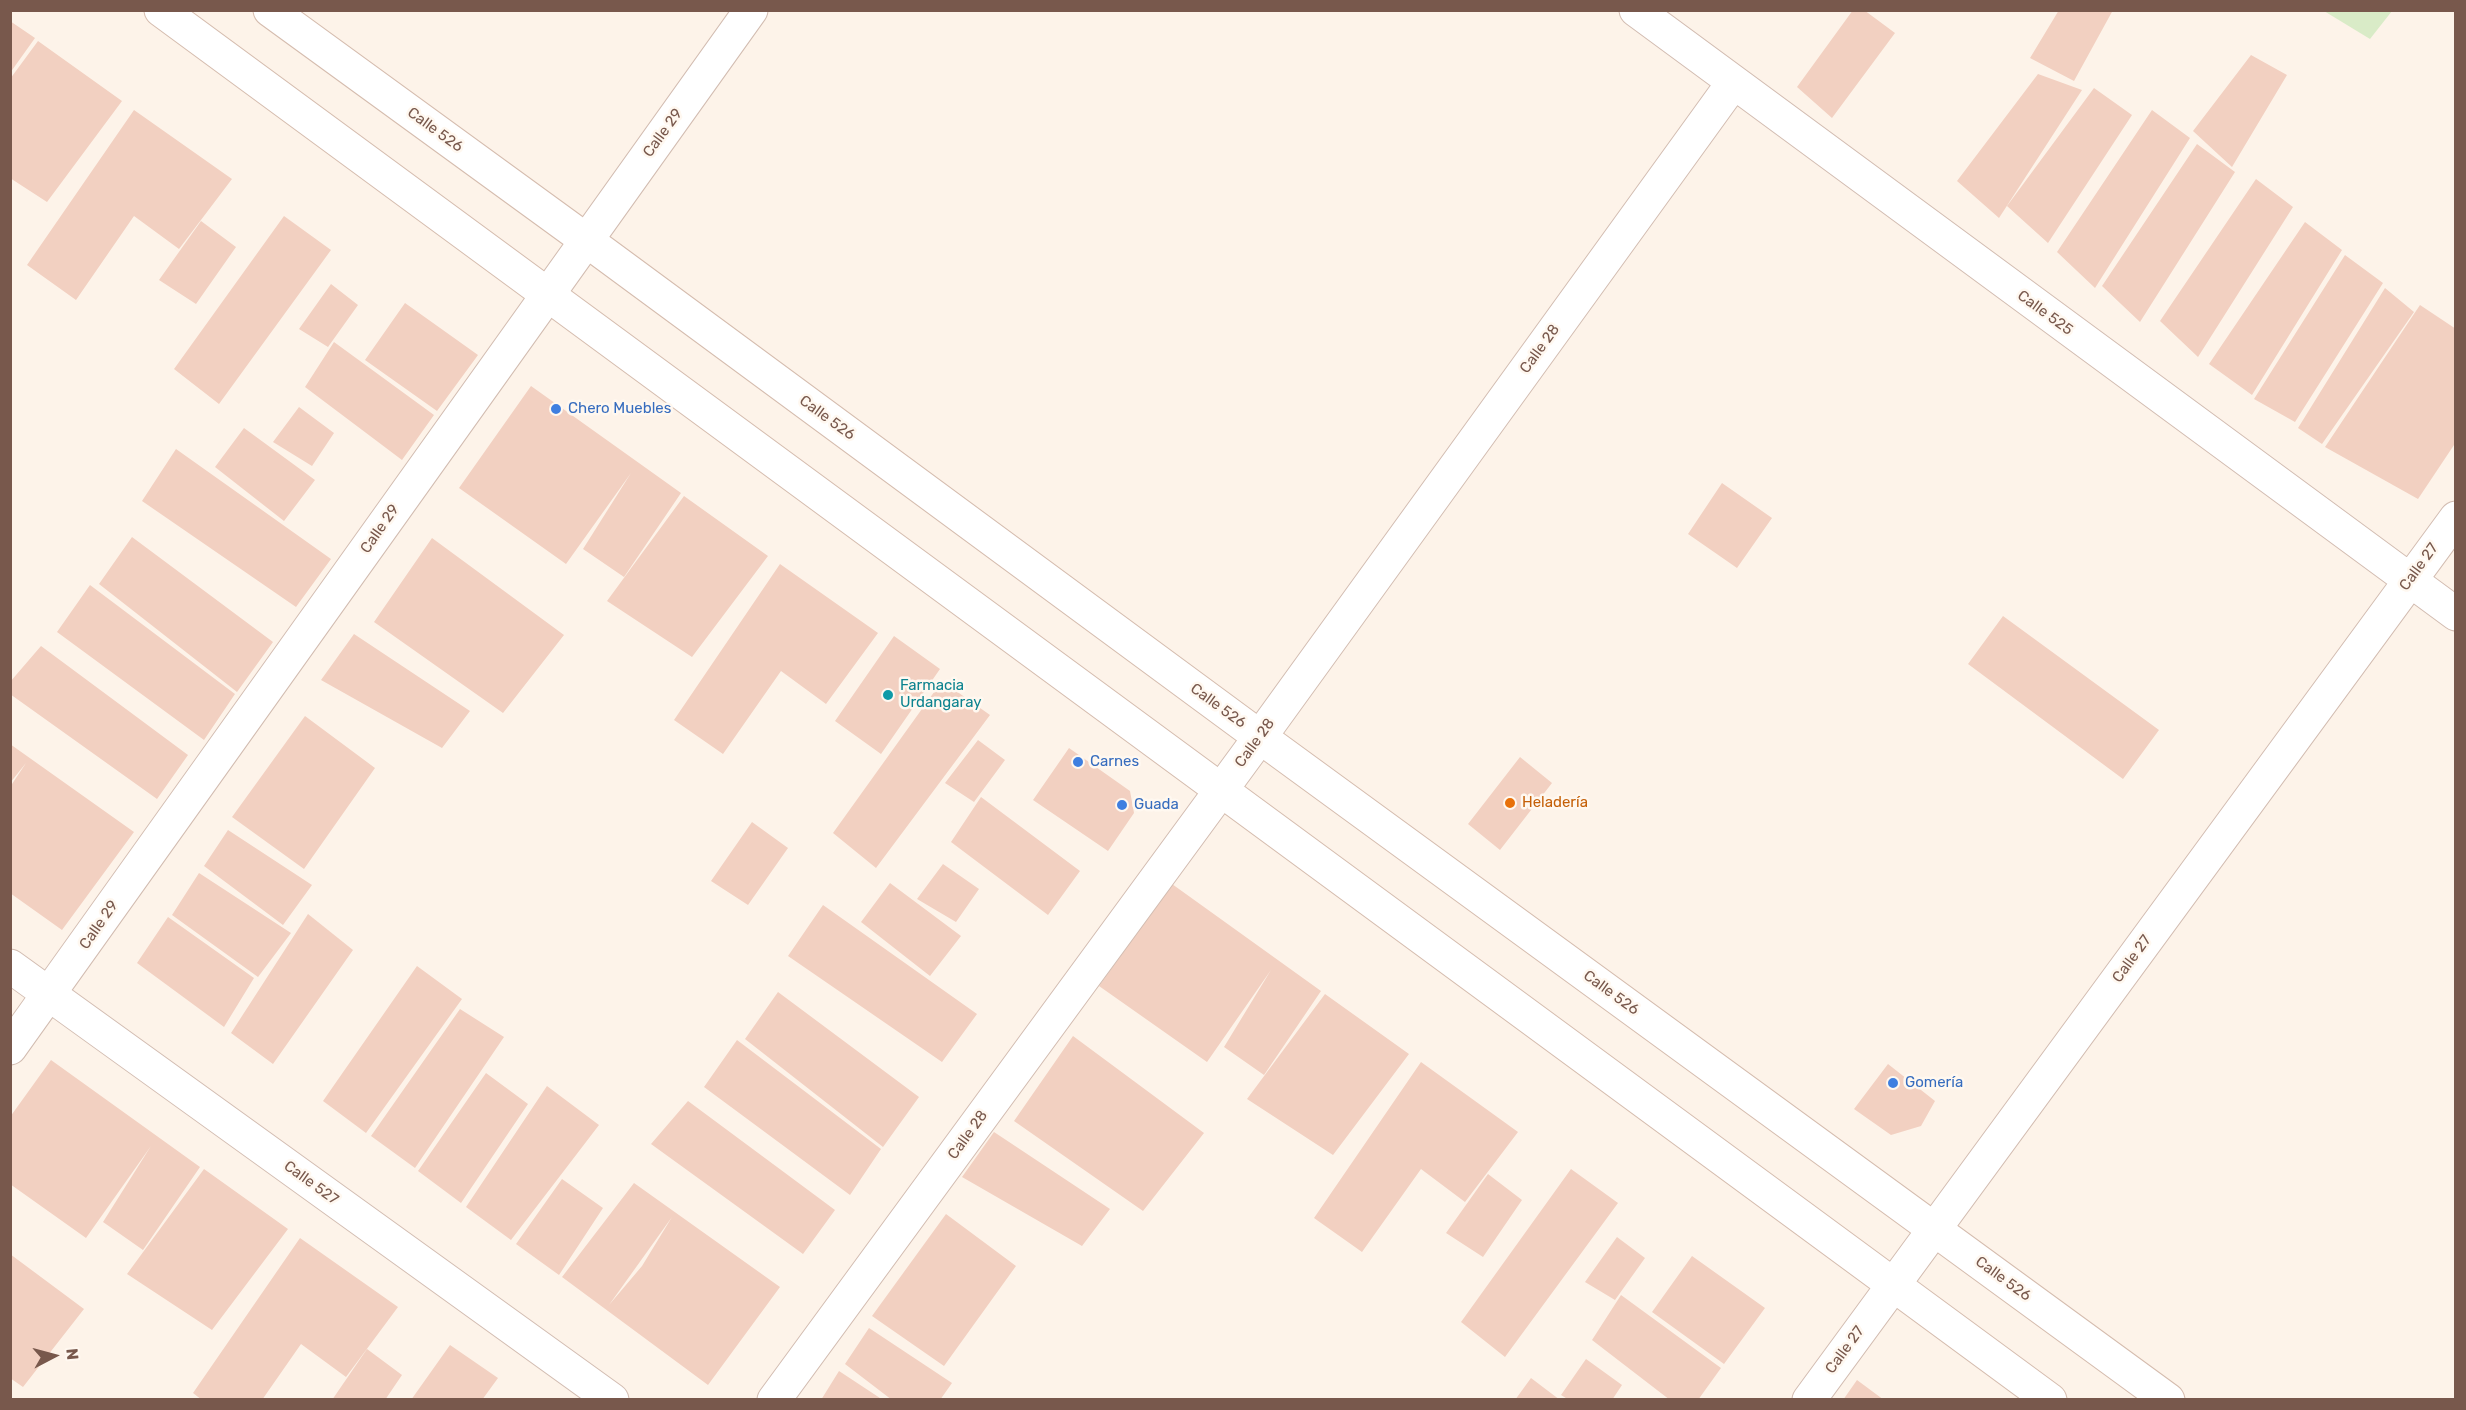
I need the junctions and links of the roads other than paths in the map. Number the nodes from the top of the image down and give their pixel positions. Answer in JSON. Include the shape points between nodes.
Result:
{"nodes":[{"id":1,"x":161,"y":10,"type":"edge"},
{"id":2,"x":270,"y":10,"type":"edge"},
{"id":3,"x":751,"y":10,"type":"edge"},
{"id":4,"x":1636,"y":10,"type":"edge"},
{"id":5,"x":1732,"y":83,"type":"junction"},
{"id":6,"x":586,"y":240,"type":"junction"},
{"id":7,"x":547,"y":294,"type":"junction"},
{"id":8,"x":2456,"y":518,"type":"edge"},
{"id":9,"x":2409,"y":580,"type":"junction"},
{"id":10,"x":2456,"y":614,"type":"edge"},
{"id":11,"x":1260,"y":737,"type":"junction"},
{"id":12,"x":1221,"y":790,"type":"junction"},
{"id":13,"x":10,"y":966,"type":"edge"},
{"id":14,"x":50,"y":995,"type":"junction"},
{"id":15,"x":10,"y":1048,"type":"edge"},
{"id":16,"x":1934,"y":1228,"type":"junction"},
{"id":17,"x":1893,"y":1284,"type":"junction"},
{"id":18,"x":612,"y":1400,"type":"edge"},
{"id":19,"x":774,"y":1400,"type":"edge"},
{"id":20,"x":1809,"y":1400,"type":"edge"},
{"id":21,"x":2050,"y":1400,"type":"edge"},
{"id":22,"x":2168,"y":1400,"type":"edge"}],
"edges":[{"from":1,"to":7,"type":"street"},
{"from":2,"to":6,"type":"street","name":"Calle 526"},
{"from":3,"to":6,"type":"street","name":"Calle 29"},
{"from":4,"to":5,"type":"street","name":"Calle 525"},
{"from":5,"to":9,"type":"street","name":"Calle 525"},
{"from":5,"to":11,"type":"street","name":"Calle 28"},
{"from":6,"to":7,"type":"street","name":"Calle 29"},
{"from":6,"to":11,"type":"street","name":"Calle 526"},
{"from":7,"to":12,"type":"street"},
{"from":7,"to":14,"type":"street","name":"Calle 29"},
{"from":8,"to":9,"type":"street","name":"Calle 27"},
{"from":9,"to":10,"type":"street","name":"Calle 525"},
{"from":9,"to":16,"type":"street","name":"Calle 27"},
{"from":11,"to":12,"type":"street","name":"Calle 28"},
{"from":11,"to":16,"type":"street","name":"Calle 526"},
{"from":12,"to":17,"type":"street"},
{"from":12,"to":19,"type":"street","name":"Calle 28"},
{"from":13,"to":14,"type":"street","name":"Calle 527"},
{"from":14,"to":15,"type":"street","name":"Calle 29"},
{"from":14,"to":18,"type":"street","name":"Calle 527"},
{"from":16,"to":17,"type":"street","name":"Calle 27"},
{"from":16,"to":22,"type":"street","name":"Calle 526"},
{"from":17,"to":20,"type":"street","name":"Calle 27"},
{"from":17,"to":21,"type":"street"}]}
